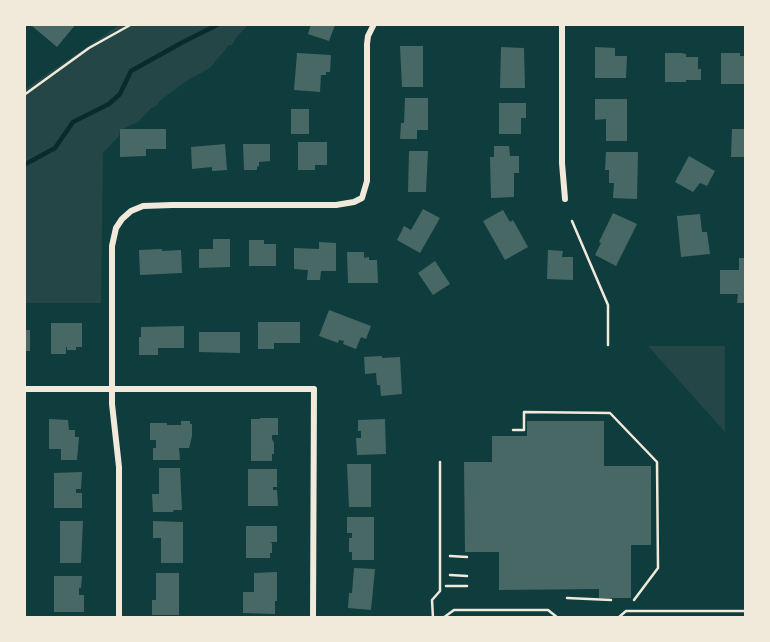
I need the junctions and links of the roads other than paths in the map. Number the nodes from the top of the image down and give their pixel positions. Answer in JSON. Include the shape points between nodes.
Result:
{"nodes":[{"id":1,"x":374,"y":24,"type":"edge"},
{"id":2,"x":562,"y":24,"type":"edge"},
{"id":3,"x":565,"y":199,"type":"dead end"},
{"id":4,"x":24,"y":389,"type":"edge"},
{"id":5,"x":112,"y":389,"type":"junction"},
{"id":6,"x":440,"y":462,"type":"dead end"},
{"id":7,"x":746,"y":611,"type":"edge"},
{"id":8,"x":120,"y":618,"type":"edge"},
{"id":9,"x":313,"y":618,"type":"edge"},
{"id":10,"x":433,"y":618,"type":"edge"},
{"id":11,"x":443,"y":618,"type":"edge"},
{"id":12,"x":558,"y":618,"type":"edge"},
{"id":13,"x":618,"y":618,"type":"edge"}],
"edges":[{"from":1,"to":5,"type":"street","via":[[367,44],[367,181],[362,198],[337,205],[172,205],[131,211],[116,228],[112,246]]},
{"from":2,"to":3,"type":"street"},
{"from":4,"to":5,"type":"street"},
{"from":5,"to":8,"type":"street","via":[[119,467]]},
{"from":5,"to":9,"type":"street","via":[[314,389]]},
{"from":6,"to":10,"type":"lane","via":[[440,591],[432,600]]},
{"from":7,"to":13,"type":"lane","via":[[626,611]]},
{"from":11,"to":12,"type":"lane","via":[[454,610],[548,610]]}]}
